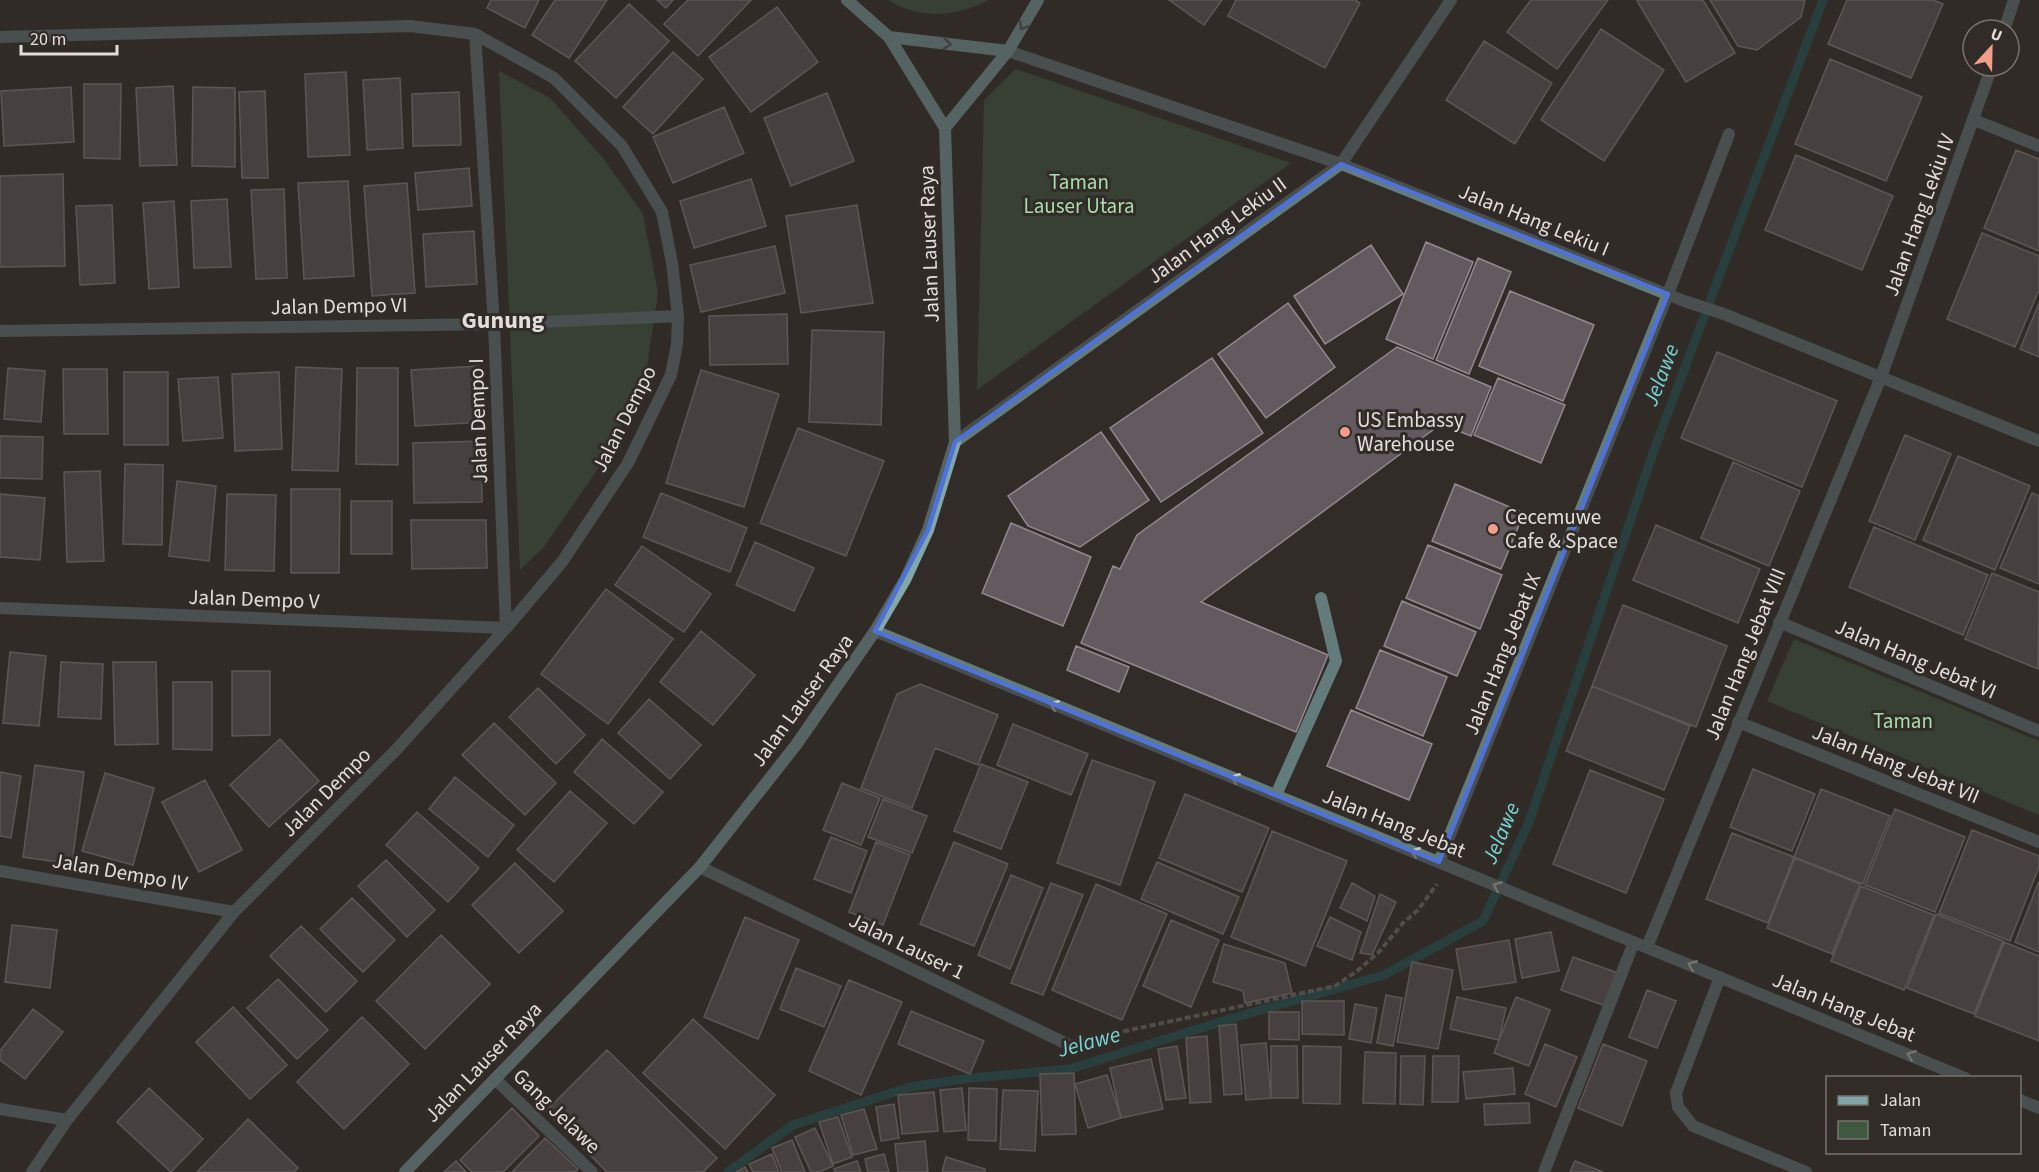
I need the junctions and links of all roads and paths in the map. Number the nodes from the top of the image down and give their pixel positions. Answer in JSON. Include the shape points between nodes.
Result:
{"nodes":[{"id":1,"x":847,"y":0,"type":"edge"},
{"id":2,"x":1038,"y":0,"type":"edge"},
{"id":3,"x":1451,"y":0,"type":"edge"},
{"id":4,"x":2014,"y":0,"type":"edge"},
{"id":5,"x":2008,"y":18,"type":"edge"},
{"id":6,"x":475,"y":34,"type":"junction"},
{"id":7,"x":0,"y":37,"type":"edge"},
{"id":8,"x":889,"y":37,"type":"junction"},
{"id":9,"x":1008,"y":51,"type":"junction"},
{"id":10,"x":1988,"y":78,"type":"edge"},
{"id":11,"x":1974,"y":120,"type":"junction"},
{"id":12,"x":945,"y":128,"type":"junction"},
{"id":13,"x":1729,"y":135,"type":"dead end"},
{"id":14,"x":2039,"y":146,"type":"edge"},
{"id":15,"x":1341,"y":164,"type":"junction"},
{"id":16,"x":1668,"y":294,"type":"junction"},
{"id":17,"x":678,"y":316,"type":"junction"},
{"id":18,"x":494,"y":324,"type":"junction"},
{"id":19,"x":0,"y":331,"type":"edge"},
{"id":20,"x":1881,"y":377,"type":"junction"},
{"id":21,"x":2039,"y":441,"type":"edge"},
{"id":22,"x":955,"y":442,"type":"junction"},
{"id":23,"x":1321,"y":598,"type":"dead end"},
{"id":24,"x":0,"y":608,"type":"edge"},
{"id":25,"x":1779,"y":622,"type":"junction"},
{"id":26,"x":506,"y":628,"type":"junction"},
{"id":27,"x":875,"y":631,"type":"junction"},
{"id":28,"x":1738,"y":722,"type":"junction"},
{"id":29,"x":2039,"y":731,"type":"edge"},
{"id":30,"x":1276,"y":795,"type":"junction"},
{"id":31,"x":2039,"y":842,"type":"edge"},
{"id":32,"x":1445,"y":864,"type":"junction"},
{"id":33,"x":700,"y":867,"type":"junction"},
{"id":34,"x":0,"y":871,"type":"edge"},
{"id":35,"x":234,"y":912,"type":"junction"},
{"id":36,"x":1634,"y":942,"type":"junction"},
{"id":37,"x":1647,"y":947,"type":"junction"},
{"id":38,"x":1720,"y":977,"type":"junction"},
{"id":39,"x":1067,"y":1044,"type":"joint"},
{"id":40,"x":1963,"y":1076,"type":"edge"},
{"id":41,"x":495,"y":1079,"type":"junction"},
{"id":42,"x":2021,"y":1101,"type":"edge"},
{"id":43,"x":2039,"y":1108,"type":"edge"},
{"id":44,"x":0,"y":1109,"type":"edge"},
{"id":45,"x":68,"y":1120,"type":"junction"},
{"id":46,"x":32,"y":1172,"type":"edge"},
{"id":47,"x":405,"y":1172,"type":"edge"},
{"id":48,"x":592,"y":1172,"type":"edge"},
{"id":49,"x":1544,"y":1172,"type":"edge"},
{"id":50,"x":1806,"y":1172,"type":"edge"}],
"edges":[{"from":1,"to":8,"type":"street"},
{"from":2,"to":9,"type":"street","one_way":true},
{"from":3,"to":15,"type":"street","name":"Jalan Hang Lekiu II"},
{"from":4,"to":5,"type":"street"},
{"from":6,"to":7,"type":"street","name":"Jalan Dempo","via":[[410,26]]},
{"from":6,"to":17,"type":"street","name":"Jalan Dempo","via":[[554,78],[622,146],[662,212]]},
{"from":6,"to":18,"type":"street","name":"Jalan Dempo I"},
{"from":8,"to":9,"type":"street","one_way":true},
{"from":8,"to":12,"type":"street"},
{"from":9,"to":12,"type":"street"},
{"from":9,"to":15,"type":"street","name":"Jalan Hang Lekiu I"},
{"from":10,"to":11,"type":"street","name":"Jalan Hang Lekiu IV"},
{"from":11,"to":14,"type":"street"},
{"from":11,"to":20,"type":"street","name":"Jalan Hang Lekiu IV"},
{"from":12,"to":22,"type":"street","name":"Jalan Lauser Raya"},
{"from":13,"to":16,"type":"street","name":"Jalan Hang Jebat IX"},
{"from":15,"to":16,"type":"street","name":"Jalan Hang Lekiu I"},
{"from":15,"to":22,"type":"street","name":"Jalan Hang Lekiu II"},
{"from":16,"to":20,"type":"street","name":"Jalan Hang Lekiu I"},
{"from":16,"to":32,"type":"street","name":"Jalan Hang Jebat IX"},
{"from":17,"to":18,"type":"street","name":"Jalan Dempo VI"},
{"from":17,"to":26,"type":"street","name":"Jalan Dempo","via":[[671,375],[628,463],[561,562]]},
{"from":18,"to":19,"type":"street","name":"Jalan Dempo VI"},
{"from":18,"to":26,"type":"street","name":"Jalan Dempo I"},
{"from":20,"to":21,"type":"street","name":"Jalan Hang Lekiu I"},
{"from":20,"to":25,"type":"street","name":"Jalan Hang Jebat VIII"},
{"from":22,"to":27,"type":"street","name":"Jalan Lauser Raya","via":[[928,530]]},
{"from":23,"to":30,"type":"street","via":[[1336,661]]},
{"from":24,"to":26,"type":"street","name":"Jalan Dempo V"},
{"from":25,"to":28,"type":"street","name":"Jalan Hang Jebat VIII"},
{"from":25,"to":29,"type":"street","name":"Jalan Hang Jebat VI"},
{"from":26,"to":35,"type":"street","name":"Jalan Dempo","via":[[396,750]]},
{"from":30,"to":27,"type":"street","name":"Jalan Hang Jebat","one_way":true},
{"from":27,"to":33,"type":"street","name":"Jalan Lauser Raya","via":[[796,745]]},
{"from":28,"to":31,"type":"street","name":"Jalan Hang Jebat VII"},
{"from":28,"to":37,"type":"street","name":"Jalan Hang Jebat VIII"},
{"from":32,"to":30,"type":"street","name":"Jalan Hang Jebat","one_way":true},
{"from":36,"to":32,"type":"street","name":"Jalan Hang Jebat","one_way":true},
{"from":32,"to":39,"type":"path","via":[[1418,910],[1378,953],[1335,986]]},
{"from":33,"to":39,"type":"street","name":"Jalan Lauser 1"},
{"from":33,"to":41,"type":"street","name":"Jalan Lauser Raya"},
{"from":34,"to":35,"type":"street","name":"Jalan Dempo IV"},
{"from":35,"to":45,"type":"street","name":"Jalan Dempo"},
{"from":36,"to":37,"type":"street","name":"Jalan Hang Jebat"},
{"from":36,"to":49,"type":"street"},
{"from":38,"to":37,"type":"street","name":"Jalan Hang Jebat","one_way":true},
{"from":40,"to":38,"type":"street","name":"Jalan Hang Jebat","one_way":true},
{"from":38,"to":50,"type":"street","via":[[1676,1093],[1678,1107],[1693,1126]]},
{"from":41,"to":47,"type":"street","name":"Jalan Lauser Raya"},
{"from":41,"to":48,"type":"street","name":"Gang Jelawe"},
{"from":42,"to":43,"type":"street"},
{"from":44,"to":45,"type":"street"},
{"from":45,"to":46,"type":"street","name":"Jalan Dempo"}]}
